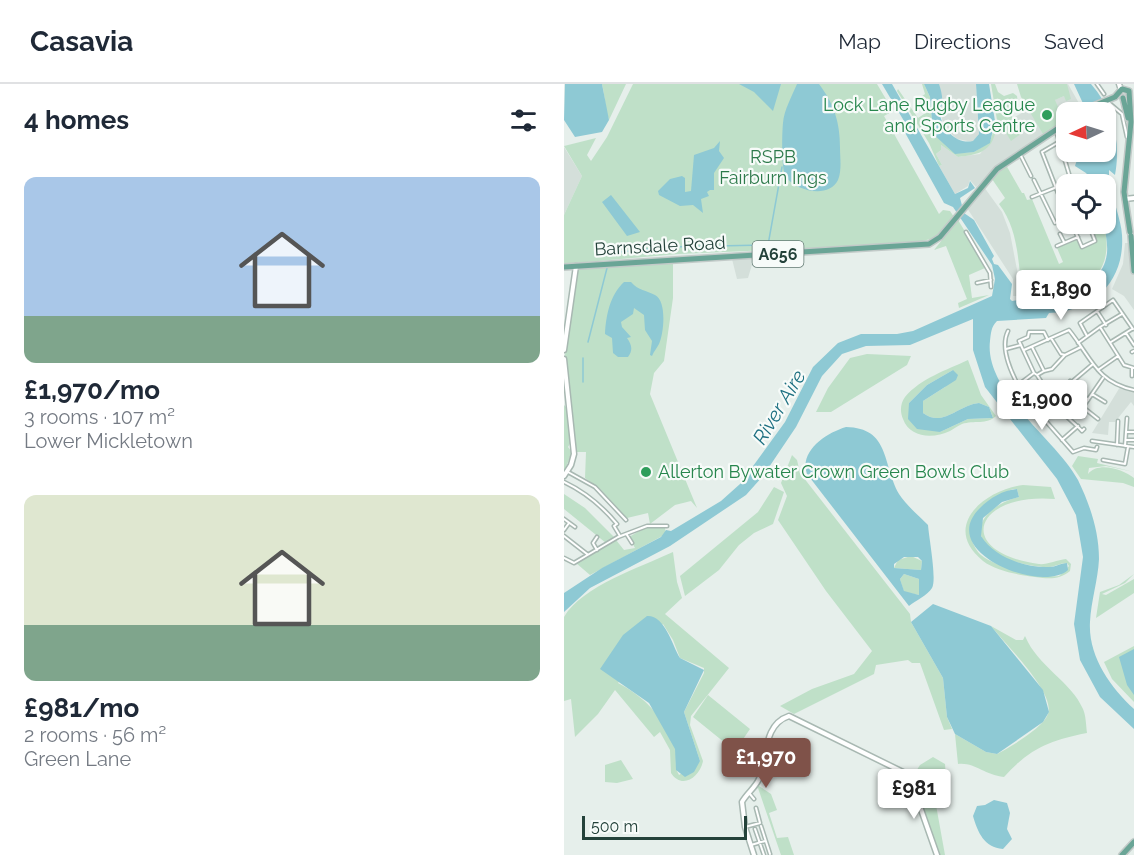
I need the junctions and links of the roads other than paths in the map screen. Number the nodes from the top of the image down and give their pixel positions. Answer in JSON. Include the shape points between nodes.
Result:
{"nodes":[{"id":1,"x":1097,"y":84,"type":"edge"},
{"id":2,"x":1133,"y":84,"type":"edge"},
{"id":3,"x":1124,"y":91,"type":"edge"},
{"id":4,"x":1104,"y":94,"type":"dead end"},
{"id":5,"x":1107,"y":102,"type":"edge"},
{"id":6,"x":1116,"y":107,"type":"edge"},
{"id":7,"x":1125,"y":112,"type":"junction"},
{"id":8,"x":1128,"y":124,"type":"junction"},
{"id":9,"x":1056,"y":130,"type":"edge"},
{"id":10,"x":1056,"y":144,"type":"edge"},
{"id":11,"x":1131,"y":149,"type":"edge"},
{"id":12,"x":1020,"y":153,"type":"junction"},
{"id":13,"x":1133,"y":175,"type":"edge"},
{"id":14,"x":1031,"y":176,"type":"dead end"},
{"id":15,"x":1125,"y":177,"type":"junction"},
{"id":16,"x":1034,"y":180,"type":"dead end"},
{"id":17,"x":1056,"y":187,"type":"joint"},
{"id":18,"x":1040,"y":193,"type":"junction"},
{"id":19,"x":1032,"y":197,"type":"dead end"},
{"id":20,"x":1134,"y":198,"type":"edge"},
{"id":21,"x":1125,"y":199,"type":"junction"},
{"id":22,"x":1055,"y":223,"type":"dead end"},
{"id":23,"x":966,"y":232,"type":"dead end"},
{"id":24,"x":1060,"y":234,"type":"dead end"},
{"id":25,"x":1076,"y":234,"type":"edge"},
{"id":26,"x":1092,"y":234,"type":"edge"},
{"id":27,"x":1132,"y":234,"type":"edge"},
{"id":28,"x":1077,"y":237,"type":"junction"},
{"id":29,"x":1064,"y":243,"type":"junction"},
{"id":30,"x":1057,"y":246,"type":"dead end"},
{"id":31,"x":576,"y":266,"type":"junction"},
{"id":32,"x":564,"y":267,"type":"edge"},
{"id":33,"x":1134,"y":271,"type":"edge"},
{"id":34,"x":991,"y":280,"type":"junction"},
{"id":35,"x":977,"y":283,"type":"dead end"},
{"id":36,"x":991,"y":287,"type":"dead end"},
{"id":37,"x":1097,"y":311,"type":"junction"},
{"id":38,"x":1122,"y":314,"type":"junction"},
{"id":39,"x":1106,"y":325,"type":"junction"},
{"id":40,"x":566,"y":326,"type":"edge"},
{"id":41,"x":1100,"y":327,"type":"junction"},
{"id":42,"x":1133,"y":328,"type":"edge"},
{"id":43,"x":1008,"y":331,"type":"dead end"},
{"id":44,"x":1126,"y":333,"type":"junction"},
{"id":45,"x":1087,"y":336,"type":"junction"},
{"id":46,"x":1049,"y":339,"type":"junction"},
{"id":47,"x":1020,"y":343,"type":"junction"},
{"id":48,"x":1078,"y":343,"type":"junction"},
{"id":49,"x":1110,"y":343,"type":"junction"},
{"id":50,"x":1134,"y":345,"type":"edge"},
{"id":51,"x":1032,"y":347,"type":"junction"},
{"id":52,"x":1081,"y":347,"type":"junction"},
{"id":53,"x":1006,"y":349,"type":"junction"},
{"id":54,"x":564,"y":350,"type":"edge"},
{"id":55,"x":1024,"y":350,"type":"junction"},
{"id":56,"x":1065,"y":355,"type":"junction"},
{"id":57,"x":1118,"y":356,"type":"junction"},
{"id":58,"x":564,"y":362,"type":"edge"},
{"id":59,"x":1093,"y":364,"type":"junction"},
{"id":60,"x":1133,"y":368,"type":"edge"},
{"id":61,"x":1043,"y":370,"type":"junction"},
{"id":62,"x":1097,"y":371,"type":"junction"},
{"id":63,"x":1035,"y":374,"type":"junction"},
{"id":64,"x":1131,"y":376,"type":"dead end"},
{"id":65,"x":1103,"y":377,"type":"junction"},
{"id":66,"x":1070,"y":381,"type":"junction"},
{"id":67,"x":1046,"y":387,"type":"junction"},
{"id":68,"x":1134,"y":390,"type":"edge"},
{"id":69,"x":1059,"y":392,"type":"junction"},
{"id":70,"x":1092,"y":393,"type":"junction"},
{"id":71,"x":1054,"y":397,"type":"junction"},
{"id":72,"x":1088,"y":400,"type":"junction"},
{"id":73,"x":1105,"y":402,"type":"dead end"},
{"id":74,"x":1083,"y":407,"type":"junction"},
{"id":75,"x":1076,"y":413,"type":"junction"},
{"id":76,"x":1071,"y":417,"type":"junction"},
{"id":77,"x":1127,"y":418,"type":"dead end"},
{"id":78,"x":1098,"y":419,"type":"dead end"},
{"id":79,"x":1118,"y":421,"type":"dead end"},
{"id":80,"x":1126,"y":424,"type":"junction"},
{"id":81,"x":1134,"y":425,"type":"edge"},
{"id":82,"x":1078,"y":426,"type":"junction"},
{"id":83,"x":1084,"y":429,"type":"dead end"},
{"id":84,"x":1126,"y":432,"type":"junction"},
{"id":85,"x":1134,"y":432,"type":"edge"},
{"id":86,"x":1062,"y":440,"type":"junction"},
{"id":87,"x":1126,"y":440,"type":"junction"},
{"id":88,"x":1134,"y":440,"type":"edge"},
{"id":89,"x":1092,"y":441,"type":"dead end"},
{"id":90,"x":1117,"y":446,"type":"junction"},
{"id":91,"x":1126,"y":446,"type":"junction"},
{"id":92,"x":1096,"y":447,"type":"dead end"},
{"id":93,"x":1134,"y":447,"type":"edge"},
{"id":94,"x":1103,"y":460,"type":"dead end"},
{"id":95,"x":566,"y":474,"type":"edge"},
{"id":96,"x":564,"y":482,"type":"edge"},
{"id":97,"x":564,"y":519,"type":"edge"},
{"id":98,"x":569,"y":523,"type":"junction"},
{"id":99,"x":617,"y":524,"type":"junction"},
{"id":100,"x":667,"y":526,"type":"dead end"},
{"id":101,"x":575,"y":527,"type":"dead end"},
{"id":102,"x":564,"y":530,"type":"edge"},
{"id":103,"x":627,"y":535,"type":"junction"},
{"id":104,"x":564,"y":536,"type":"edge"},
{"id":105,"x":621,"y":536,"type":"junction"},
{"id":106,"x":597,"y":537,"type":"dead end"},
{"id":107,"x":632,"y":543,"type":"dead end"},
{"id":108,"x":597,"y":550,"type":"junction"},
{"id":109,"x":588,"y":555,"type":"junction"},
{"id":110,"x":564,"y":558,"type":"edge"},
{"id":111,"x":749,"y":793,"type":"junction"},
{"id":112,"x":754,"y":799,"type":"dead end"},
{"id":113,"x":756,"y":808,"type":"dead end"},
{"id":114,"x":761,"y":826,"type":"dead end"},
{"id":115,"x":745,"y":828,"type":"junction"},
{"id":116,"x":755,"y":829,"type":"dead end"},
{"id":117,"x":766,"y":840,"type":"junction"},
{"id":118,"x":760,"y":842,"type":"junction"},
{"id":119,"x":1134,"y":842,"type":"edge"},
{"id":120,"x":751,"y":845,"type":"junction"},
{"id":121,"x":770,"y":854,"type":"edge"},
{"id":122,"x":754,"y":855,"type":"edge"},
{"id":123,"x":764,"y":855,"type":"edge"},
{"id":124,"x":937,"y":855,"type":"edge"},
{"id":125,"x":1122,"y":855,"type":"edge"}],
"edges":[{"from":1,"to":4,"type":"street"},
{"from":2,"to":3,"type":"main road"},
{"from":3,"to":5,"type":"main road"},
{"from":3,"to":7,"type":"main road"},
{"from":3,"to":8,"type":"main road"},
{"from":6,"to":7,"type":"street"},
{"from":7,"to":8,"type":"main road"},
{"from":8,"to":11,"type":"main road"},
{"from":9,"to":12,"type":"main road","number":"A656"},
{"from":10,"to":17,"type":"street","via":[[1042,152]]},
{"from":11,"to":15,"type":"main road"},
{"from":12,"to":14,"type":"street"},
{"from":12,"to":31,"type":"main road","name":"Barnsdale Road","number":"A656","via":[[997,169],[937,239],[913,246]]},
{"from":13,"to":15,"type":"street"},
{"from":15,"to":21,"type":"main road"},
{"from":16,"to":18,"type":"street"},
{"from":17,"to":18,"type":"street"},
{"from":18,"to":19,"type":"street"},
{"from":18,"to":22,"type":"street"},
{"from":20,"to":21,"type":"street"},
{"from":21,"to":27,"type":"main road"},
{"from":23,"to":34,"type":"street"},
{"from":24,"to":29,"type":"street"},
{"from":25,"to":28,"type":"street"},
{"from":26,"to":28,"type":"street","via":[[1095,241],[1082,247]]},
{"from":27,"to":33,"type":"main road"},
{"from":28,"to":29,"type":"street"},
{"from":29,"to":30,"type":"street"},
{"from":31,"to":32,"type":"main road","name":"Barnsdale Road","number":"A656"},
{"from":31,"to":40,"type":"street"},
{"from":34,"to":35,"type":"street"},
{"from":34,"to":36,"type":"street"},
{"from":37,"to":38,"type":"street","via":[[1113,300]]},
{"from":37,"to":39,"type":"street"},
{"from":37,"to":45,"type":"street","via":[[1080,323]]},
{"from":38,"to":39,"type":"street"},
{"from":38,"to":42,"type":"street"},
{"from":39,"to":41,"type":"street"},
{"from":40,"to":54,"type":"street"},
{"from":41,"to":45,"type":"street"},
{"from":41,"to":49,"type":"street"},
{"from":42,"to":44,"type":"street"},
{"from":43,"to":53,"type":"street"},
{"from":44,"to":49,"type":"street"},
{"from":44,"to":50,"type":"street"},
{"from":45,"to":48,"type":"street"},
{"from":46,"to":47,"type":"street","via":[[1044,332],[1029,332]]},
{"from":46,"to":48,"type":"street","via":[[1068,330]]},
{"from":46,"to":51,"type":"street"},
{"from":46,"to":56,"type":"street"},
{"from":47,"to":53,"type":"street"},
{"from":47,"to":55,"type":"street"},
{"from":48,"to":52,"type":"street"},
{"from":49,"to":57,"type":"street"},
{"from":51,"to":55,"type":"street"},
{"from":51,"to":61,"type":"street"},
{"from":52,"to":56,"type":"street"},
{"from":52,"to":59,"type":"street"},
{"from":53,"to":63,"type":"street","via":[[1018,385]]},
{"from":55,"to":63,"type":"street"},
{"from":56,"to":61,"type":"street","via":[[1052,369]]},
{"from":57,"to":60,"type":"street","via":[[1124,365]]},
{"from":57,"to":62,"type":"street"},
{"from":58,"to":95,"type":"street","via":[[574,454]]},
{"from":59,"to":62,"type":"street"},
{"from":59,"to":66,"type":"street"},
{"from":60,"to":64,"type":"street"},
{"from":61,"to":63,"type":"street"},
{"from":62,"to":65,"type":"street"},
{"from":63,"to":67,"type":"street"},
{"from":65,"to":68,"type":"street"},
{"from":65,"to":70,"type":"street"},
{"from":66,"to":69,"type":"street"},
{"from":66,"to":72,"type":"street"},
{"from":67,"to":71,"type":"street"},
{"from":67,"to":86,"type":"street","via":[[1029,402]]},
{"from":69,"to":71,"type":"street"},
{"from":69,"to":75,"type":"street"},
{"from":70,"to":72,"type":"street"},
{"from":70,"to":73,"type":"street"},
{"from":71,"to":76,"type":"street","via":[[1059,409]]},
{"from":72,"to":74,"type":"street"},
{"from":74,"to":75,"type":"street"},
{"from":74,"to":78,"type":"street"},
{"from":75,"to":76,"type":"street"},
{"from":76,"to":82,"type":"street"},
{"from":77,"to":80,"type":"street"},
{"from":79,"to":90,"type":"street"},
{"from":80,"to":81,"type":"street"},
{"from":80,"to":84,"type":"street"},
{"from":82,"to":83,"type":"street"},
{"from":82,"to":86,"type":"street"},
{"from":84,"to":85,"type":"street"},
{"from":84,"to":87,"type":"street"},
{"from":86,"to":92,"type":"street","via":[[1073,452]]},
{"from":87,"to":88,"type":"street"},
{"from":87,"to":91,"type":"street"},
{"from":89,"to":90,"type":"street"},
{"from":90,"to":91,"type":"street"},
{"from":91,"to":93,"type":"street"},
{"from":91,"to":94,"type":"street","via":[[1125,464]]},
{"from":95,"to":99,"type":"street","via":[[595,487],[625,519]]},
{"from":96,"to":99,"type":"street","via":[[588,496]]},
{"from":97,"to":98,"type":"street"},
{"from":98,"to":101,"type":"street"},
{"from":98,"to":102,"type":"street"},
{"from":99,"to":105,"type":"street","via":[[614,526]]},
{"from":100,"to":103,"type":"street","via":[[647,526]]},
{"from":103,"to":105,"type":"street"},
{"from":103,"to":107,"type":"street"},
{"from":104,"to":109,"type":"street"},
{"from":105,"to":108,"type":"street"},
{"from":106,"to":108,"type":"street","via":[[593,543]]},
{"from":108,"to":109,"type":"street"},
{"from":109,"to":110,"type":"street","via":[[574,563]]},
{"from":111,"to":112,"type":"street"},
{"from":111,"to":115,"type":"street","via":[[742,804]]},
{"from":111,"to":124,"type":"street","via":[[760,777],[770,736],[788,716],[909,777]]},
{"from":113,"to":115,"type":"street","via":[[760,823]]},
{"from":114,"to":117,"type":"street"},
{"from":115,"to":120,"type":"street"},
{"from":116,"to":118,"type":"street"},
{"from":117,"to":118,"type":"street"},
{"from":117,"to":121,"type":"street"},
{"from":118,"to":120,"type":"street"},
{"from":118,"to":123,"type":"street"},
{"from":119,"to":125,"type":"main road"},
{"from":120,"to":122,"type":"street"}]}
